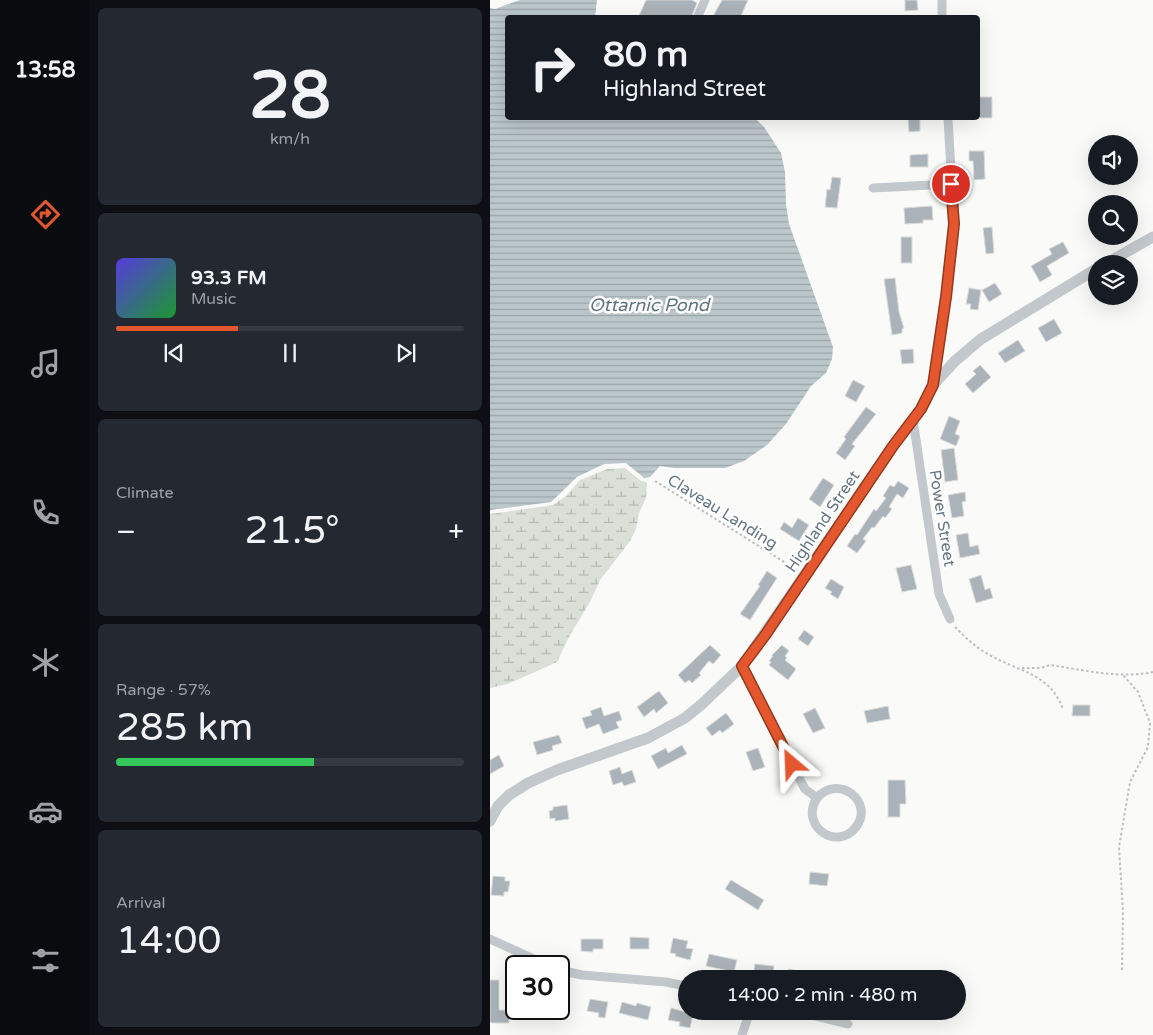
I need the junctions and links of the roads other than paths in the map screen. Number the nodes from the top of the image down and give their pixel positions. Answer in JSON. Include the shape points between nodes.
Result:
{"nodes":[{"id":1,"x":705,"y":0,"type":"edge"},
{"id":2,"x":942,"y":0,"type":"edge"},
{"id":3,"x":698,"y":15,"type":"edge"},
{"id":4,"x":942,"y":15,"type":"edge"},
{"id":5,"x":948,"y":120,"type":"edge"},
{"id":6,"x":951,"y":184,"type":"junction"},
{"id":7,"x":873,"y":188,"type":"dead end"},
{"id":8,"x":1153,"y":237,"type":"edge"},
{"id":9,"x":1121,"y":255,"type":"edge"},
{"id":10,"x":1088,"y":274,"type":"edge"},
{"id":11,"x":933,"y":385,"type":"junction"},
{"id":12,"x":913,"y":420,"type":"junction"},
{"id":13,"x":950,"y":619,"type":"road end"},
{"id":14,"x":742,"y":666,"type":"junction"},
{"id":15,"x":816,"y":798,"type":"junction"},
{"id":16,"x":490,"y":821,"type":"edge"},
{"id":17,"x":490,"y":939,"type":"edge"},
{"id":18,"x":525,"y":955,"type":"edge"},
{"id":19,"x":570,"y":972,"type":"edge"},
{"id":20,"x":678,"y":984,"type":"edge"},
{"id":21,"x":747,"y":1020,"type":"edge"},
{"id":22,"x":832,"y":1020,"type":"edge"},
{"id":23,"x":848,"y":1024,"type":"dead end"},
{"id":24,"x":742,"y":1035,"type":"edge"}],
"edges":[{"from":1,"to":3,"type":"street"},
{"from":2,"to":4,"type":"street"},
{"from":5,"to":6,"type":"street"},
{"from":6,"to":7,"type":"street"},
{"from":6,"to":11,"type":"street","via":[[954,224]]},
{"from":8,"to":9,"type":"street"},
{"from":10,"to":11,"type":"street","name":"Highland Street","via":[[981,338]]},
{"from":11,"to":12,"type":"street","name":"Highland Street"},
{"from":12,"to":13,"type":"street","name":"Power Street","via":[[939,594]]},
{"from":12,"to":14,"type":"street","name":"Highland Street"},
{"from":14,"to":15,"type":"street","via":[[805,789]]},
{"from":14,"to":16,"type":"street","name":"Highland Street","via":[[702,704],[667,729],[537,778],[509,795]]},
{"from":15,"to":15,"type":"street","via":[[812,817],[823,833],[841,836],[857,826],[860,807],[850,792],[834,788]]},
{"from":17,"to":18,"type":"street"},
{"from":19,"to":20,"type":"street"},
{"from":21,"to":24,"type":"street"},
{"from":22,"to":23,"type":"street"}]}
